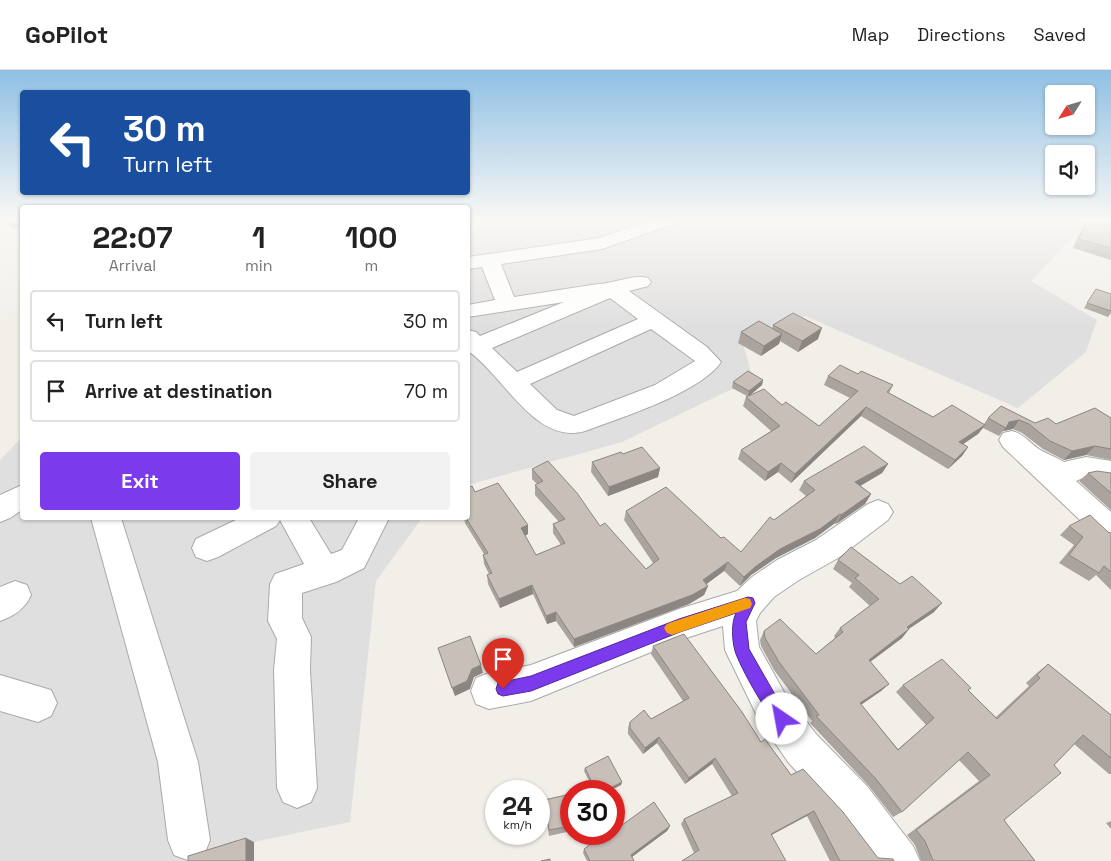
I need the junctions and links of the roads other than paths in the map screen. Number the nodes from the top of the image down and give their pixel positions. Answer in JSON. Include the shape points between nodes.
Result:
{"nodes":[{"id":1,"x":511,"y":256,"type":"edge"},
{"id":2,"x":489,"y":259,"type":"junction"},
{"id":3,"x":470,"y":262,"type":"edge"},
{"id":4,"x":641,"y":282,"type":"dead end"},
{"id":5,"x":610,"y":290,"type":"junction"},
{"id":6,"x":507,"y":305,"type":"junction"},
{"id":7,"x":470,"y":311,"type":"edge"},
{"id":8,"x":653,"y":320,"type":"junction"},
{"id":9,"x":472,"y":341,"type":"edge"},
{"id":10,"x":513,"y":384,"type":"junction"},
{"id":11,"x":1111,"y":472,"type":"edge"},
{"id":12,"x":20,"y":481,"type":"edge"},
{"id":13,"x":0,"y":494,"type":"edge"},
{"id":14,"x":20,"y":497,"type":"edge"},
{"id":15,"x":0,"y":510,"type":"edge"},
{"id":16,"x":878,"y":512,"type":"dead end"},
{"id":17,"x":107,"y":520,"type":"edge"},
{"id":18,"x":262,"y":520,"type":"edge"},
{"id":19,"x":295,"y":520,"type":"edge"},
{"id":20,"x":373,"y":520,"type":"edge"},
{"id":21,"x":1111,"y":530,"type":"edge"},
{"id":22,"x":207,"y":548,"type":"dead end"},
{"id":23,"x":325,"y":572,"type":"junction"},
{"id":24,"x":748,"y":603,"type":"junction"},
{"id":25,"x":490,"y":691,"type":"dead end"},
{"id":26,"x":0,"y":693,"type":"edge"},
{"id":27,"x":38,"y":703,"type":"dead end"},
{"id":28,"x":297,"y":788,"type":"dead end"},
{"id":29,"x":189,"y":840,"type":"dead end"},
{"id":30,"x":898,"y":861,"type":"edge"}],
"edges":[{"from":1,"to":2,"type":"street"},
{"from":2,"to":3,"type":"street"},
{"from":2,"to":6,"type":"street"},
{"from":4,"to":5,"type":"street"},
{"from":5,"to":6,"type":"street"},
{"from":5,"to":8,"type":"street","via":[[623,296]]},
{"from":5,"to":9,"type":"street"},
{"from":6,"to":7,"type":"street"},
{"from":8,"to":10,"type":"street"},
{"from":8,"to":10,"type":"street","via":[[709,362],[641,400],[576,425],[560,423],[548,416]]},
{"from":9,"to":10,"type":"street"},
{"from":11,"to":21,"type":"street","via":[[1088,467],[1062,476],[1012,440]]},
{"from":12,"to":13,"type":"street"},
{"from":14,"to":15,"type":"street"},
{"from":16,"to":24,"type":"street","via":[[827,549],[763,587]]},
{"from":17,"to":29,"type":"street","via":[[173,744]]},
{"from":18,"to":22,"type":"street"},
{"from":19,"to":23,"type":"street"},
{"from":20,"to":23,"type":"street","via":[[353,558]]},
{"from":23,"to":28,"type":"street","via":[[286,584],[285,621],[294,637],[292,670]]},
{"from":24,"to":25,"type":"street","via":[[531,683]]},
{"from":24,"to":30,"type":"street","via":[[739,621],[742,650],[771,705],[802,748],[852,801]]},
{"from":26,"to":27,"type":"street"}]}
